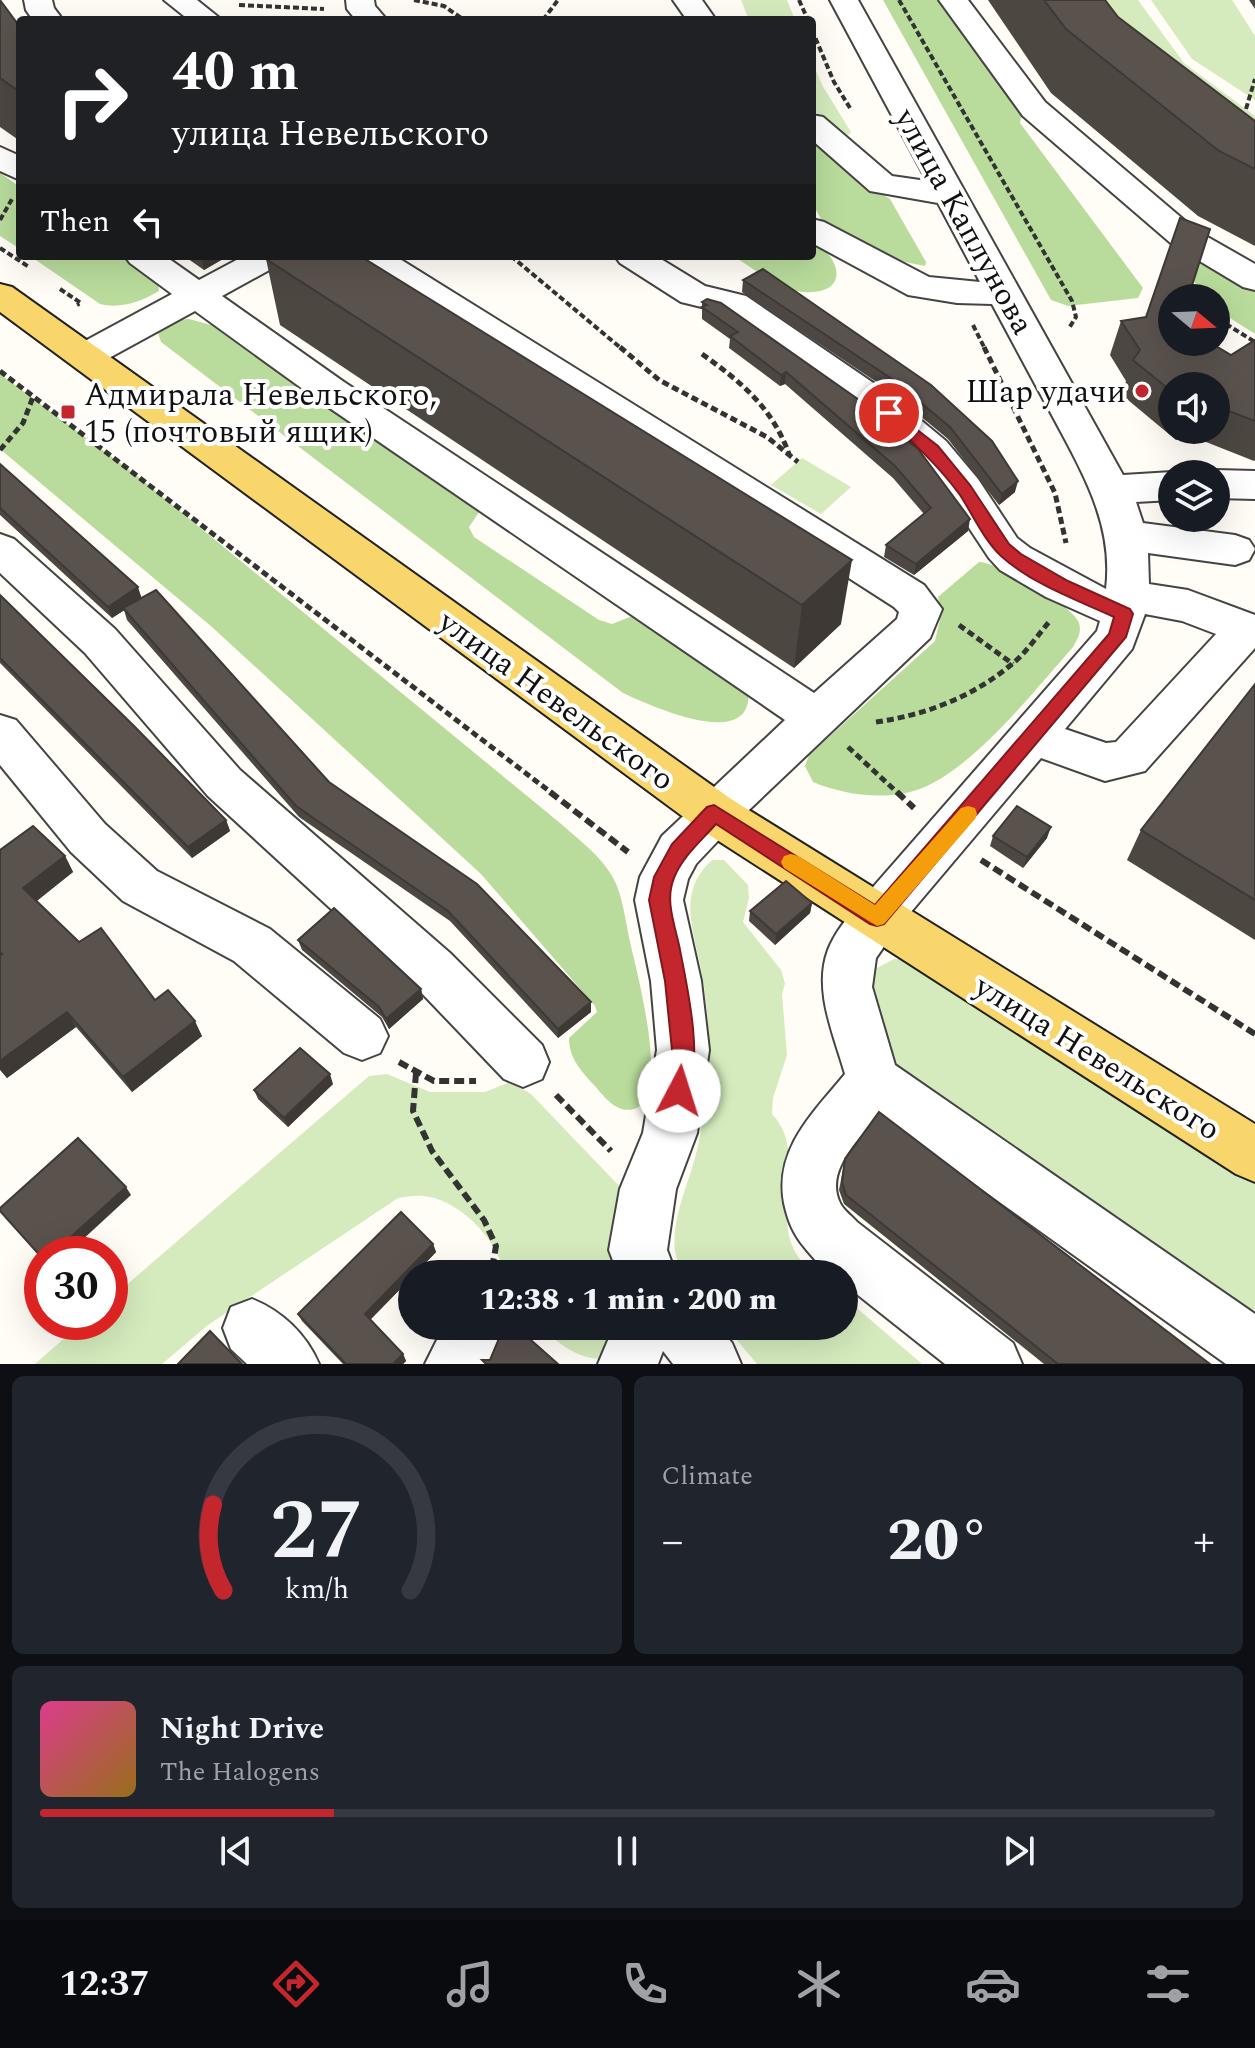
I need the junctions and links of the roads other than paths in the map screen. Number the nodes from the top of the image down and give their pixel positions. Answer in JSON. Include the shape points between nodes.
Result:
{"nodes":[{"id":1,"x":178,"y":0,"type":"edge"},
{"id":2,"x":844,"y":0,"type":"edge"},
{"id":3,"x":953,"y":0,"type":"edge"},
{"id":4,"x":202,"y":16,"type":"edge"},
{"id":5,"x":816,"y":127,"type":"edge"},
{"id":6,"x":950,"y":195,"type":"junction"},
{"id":7,"x":816,"y":231,"type":"edge"},
{"id":8,"x":148,"y":260,"type":"edge"},
{"id":9,"x":263,"y":260,"type":"edge"},
{"id":10,"x":377,"y":260,"type":"edge"},
{"id":11,"x":638,"y":260,"type":"edge"},
{"id":12,"x":1255,"y":279,"type":"edge"},
{"id":13,"x":1005,"y":293,"type":"junction"},
{"id":14,"x":0,"y":295,"type":"edge"},
{"id":15,"x":197,"y":295,"type":"junction"},
{"id":16,"x":85,"y":356,"type":"junction"},
{"id":17,"x":1230,"y":484,"type":"edge"},
{"id":18,"x":1255,"y":485,"type":"edge"},
{"id":19,"x":1158,"y":487,"type":"edge"},
{"id":20,"x":1111,"y":489,"type":"junction"},
{"id":21,"x":1127,"y":536,"type":"junction"},
{"id":22,"x":1245,"y":538,"type":"edge"},
{"id":23,"x":0,"y":549,"type":"edge"},
{"id":24,"x":1126,"y":605,"type":"junction"},
{"id":25,"x":1188,"y":606,"type":"junction"},
{"id":26,"x":1250,"y":631,"type":"edge"},
{"id":27,"x":818,"y":719,"type":"junction"},
{"id":28,"x":0,"y":733,"type":"edge"},
{"id":29,"x":1033,"y":736,"type":"junction"},
{"id":30,"x":714,"y":813,"type":"junction"},
{"id":31,"x":877,"y":917,"type":"junction"},
{"id":32,"x":362,"y":1036,"type":"road end"},
{"id":33,"x":523,"y":1062,"type":"road end"},
{"id":34,"x":873,"y":1080,"type":"junction"},
{"id":35,"x":1255,"y":1155,"type":"edge"},
{"id":36,"x":642,"y":1260,"type":"edge"},
{"id":37,"x":468,"y":1340,"type":"edge"},
{"id":38,"x":637,"y":1340,"type":"edge"},
{"id":39,"x":691,"y":1340,"type":"edge"},
{"id":40,"x":1255,"y":1351,"type":"edge"},
{"id":41,"x":455,"y":1364,"type":"edge"},
{"id":42,"x":628,"y":1364,"type":"edge"},
{"id":43,"x":711,"y":1364,"type":"edge"},
{"id":44,"x":992,"y":1364,"type":"edge"},
{"id":45,"x":1249,"y":1364,"type":"edge"}],
"edges":[{"from":1,"to":4,"type":"street"},
{"from":2,"to":6,"type":"street","name":"улица Каплунова"},
{"from":3,"to":12,"type":"street","via":[[1034,109],[1185,238]]},
{"from":5,"to":6,"type":"street","via":[[882,184]]},
{"from":6,"to":13,"type":"street","name":"улица Каплунова"},
{"from":7,"to":13,"type":"street","via":[[920,287]]},
{"from":8,"to":15,"type":"street"},
{"from":9,"to":15,"type":"street"},
{"from":10,"to":27,"type":"street","via":[[921,609],[915,627]]},
{"from":11,"to":24,"type":"street","via":[[685,290],[734,304],[875,402],[932,450],[1003,548],[1035,572],[1061,586]]},
{"from":13,"to":20,"type":"street","name":"улица Каплунова"},
{"from":14,"to":16,"type":"main road","name":"улица Невельского"},
{"from":15,"to":16,"type":"street"},
{"from":15,"to":27,"type":"street"},
{"from":16,"to":30,"type":"main road","name":"улица Невельского"},
{"from":17,"to":18,"type":"street"},
{"from":19,"to":20,"type":"street"},
{"from":20,"to":21,"type":"street","name":"улица Каплунова"},
{"from":21,"to":22,"type":"street"},
{"from":21,"to":24,"type":"street","name":"улица Каплунова"},
{"from":22,"to":25,"type":"street"},
{"from":23,"to":33,"type":"street","via":[[100,641],[224,783],[432,969]]},
{"from":24,"to":25,"type":"street"},
{"from":24,"to":29,"type":"street","name":"улица Каплунова","via":[[1117,637]]},
{"from":25,"to":26,"type":"street"},
{"from":26,"to":29,"type":"street","via":[[1129,758],[1105,762]]},
{"from":27,"to":30,"type":"street"},
{"from":28,"to":32,"type":"street","via":[[88,838],[140,886],[252,945]]},
{"from":29,"to":31,"type":"street","name":"улица Каплунова"},
{"from":30,"to":31,"type":"main road","name":"улица Невельского"},
{"from":30,"to":36,"type":"street","via":[[679,850],[659,900],[683,1050],[670,1133],[648,1189],[638,1250]]},
{"from":31,"to":34,"type":"street","name":"улица Каплунова","via":[[852,952],[847,987]]},
{"from":31,"to":35,"type":"main road","name":"улица Невельского"},
{"from":34,"to":40,"type":"street"},
{"from":34,"to":44,"type":"street","via":[[815,1153],[808,1182],[815,1217],[837,1242]]},
{"from":37,"to":41,"type":"street"},
{"from":38,"to":42,"type":"street"},
{"from":39,"to":43,"type":"street"},
{"from":40,"to":45,"type":"street"}]}
